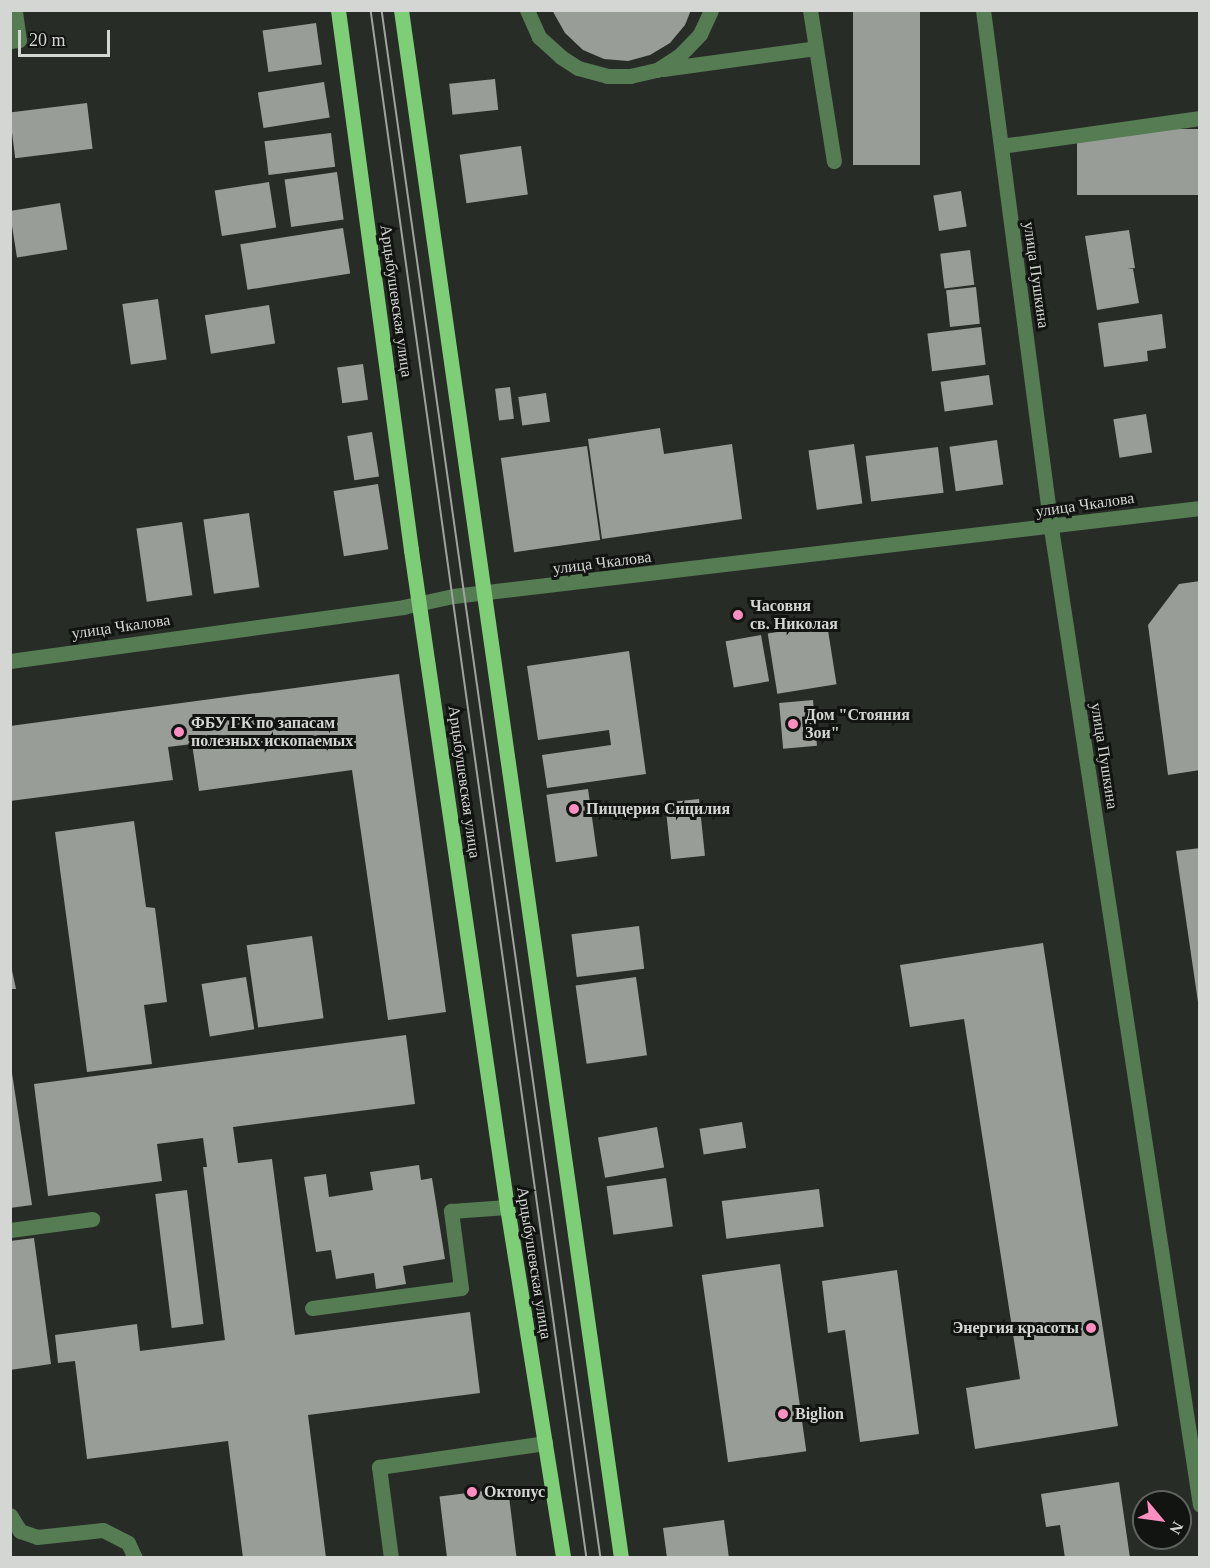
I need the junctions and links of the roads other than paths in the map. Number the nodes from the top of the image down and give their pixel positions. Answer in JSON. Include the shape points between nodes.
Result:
{"nodes":[{"id":1,"x":15,"y":10,"type":"edge"},
{"id":2,"x":338,"y":10,"type":"edge"},
{"id":3,"x":401,"y":10,"type":"edge"},
{"id":4,"x":527,"y":10,"type":"edge"},
{"id":5,"x":711,"y":10,"type":"edge"},
{"id":6,"x":810,"y":10,"type":"edge"},
{"id":7,"x":983,"y":10,"type":"edge"},
{"id":8,"x":10,"y":41,"type":"edge"},
{"id":9,"x":816,"y":48,"type":"junction"},
{"id":10,"x":657,"y":70,"type":"junction"},
{"id":11,"x":1200,"y":118,"type":"edge"},
{"id":12,"x":1001,"y":146,"type":"junction"},
{"id":13,"x":834,"y":161,"type":"dead end"},
{"id":14,"x":1200,"y":508,"type":"edge"},
{"id":15,"x":1051,"y":528,"type":"junction"},
{"id":16,"x":484,"y":593,"type":"junction"},
{"id":17,"x":419,"y":603,"type":"junction"},
{"id":18,"x":10,"y":661,"type":"edge"},
{"id":19,"x":507,"y":1207,"type":"junction"},
{"id":20,"x":92,"y":1219,"type":"dead end"},
{"id":21,"x":10,"y":1230,"type":"edge"},
{"id":22,"x":312,"y":1308,"type":"dead end"},
{"id":23,"x":545,"y":1443,"type":"junction"},
{"id":24,"x":1200,"y":1505,"type":"edge"},
{"id":25,"x":10,"y":1515,"type":"edge"},
{"id":26,"x":135,"y":1557,"type":"edge"},
{"id":27,"x":391,"y":1557,"type":"edge"},
{"id":28,"x":563,"y":1557,"type":"edge"},
{"id":29,"x":621,"y":1557,"type":"edge"}],
"edges":[{"from":1,"to":8,"type":"street","via":[[19,40]]},
{"from":2,"to":17,"type":"main road","name":"Арцыбушевская улица"},
{"from":3,"to":16,"type":"main road"},
{"from":4,"to":10,"type":"street","via":[[539,37],[578,68],[607,76]]},
{"from":5,"to":10,"type":"street","via":[[700,34]]},
{"from":6,"to":9,"type":"street"},
{"from":7,"to":12,"type":"street","name":"улица Пушкина"},
{"from":9,"to":10,"type":"street"},
{"from":9,"to":13,"type":"street"},
{"from":11,"to":12,"type":"street"},
{"from":12,"to":15,"type":"street","name":"улица Пушкина"},
{"from":14,"to":15,"type":"street","name":"улица Чкалова"},
{"from":15,"to":16,"type":"street","name":"улица Чкалова"},
{"from":15,"to":24,"type":"street","name":"улица Пушкина"},
{"from":16,"to":17,"type":"street","name":"улица Чкалова"},
{"from":16,"to":29,"type":"main road"},
{"from":17,"to":18,"type":"street","name":"улица Чкалова"},
{"from":17,"to":19,"type":"main road","name":"Арцыбушевская улица"},
{"from":19,"to":22,"type":"street","via":[[451,1211],[461,1288]]},
{"from":19,"to":23,"type":"main road","name":"Арцыбушевская улица"},
{"from":20,"to":21,"type":"street"},
{"from":23,"to":27,"type":"street","via":[[379,1467]]},
{"from":23,"to":28,"type":"main road","name":"Арцыбушевская улица"},
{"from":25,"to":26,"type":"street","via":[[20,1531],[36,1537],[103,1530],[128,1543]]}]}
